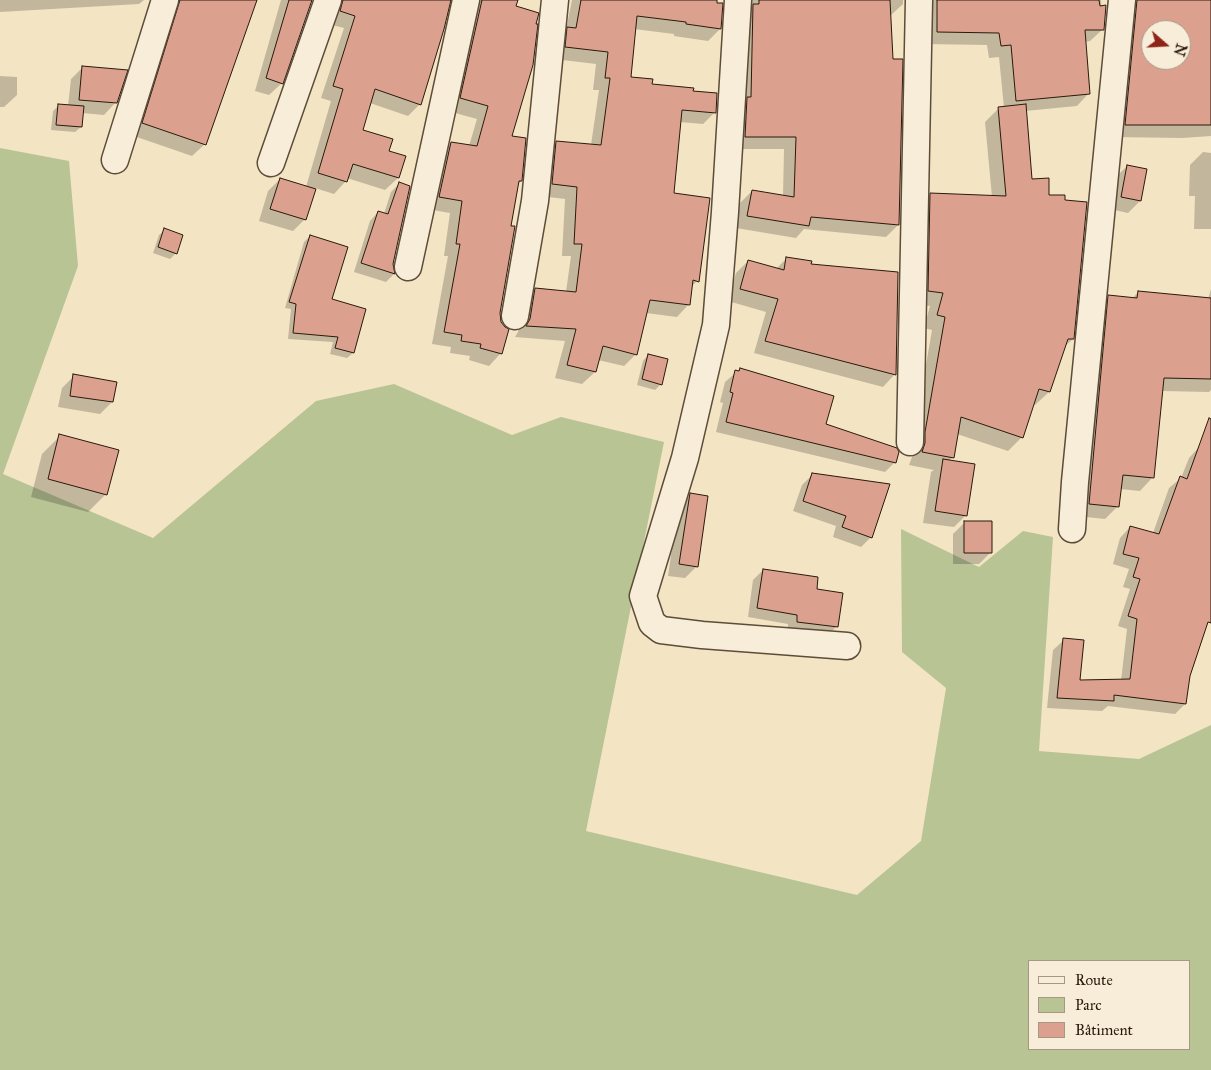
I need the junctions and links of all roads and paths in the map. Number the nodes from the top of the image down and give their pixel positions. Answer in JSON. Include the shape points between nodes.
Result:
{"nodes":[{"id":1,"x":165,"y":0,"type":"edge"},
{"id":2,"x":328,"y":0,"type":"edge"},
{"id":3,"x":466,"y":0,"type":"edge"},
{"id":4,"x":554,"y":0,"type":"edge"},
{"id":5,"x":738,"y":0,"type":"edge"},
{"id":6,"x":919,"y":0,"type":"edge"},
{"id":7,"x":1122,"y":0,"type":"edge"},
{"id":8,"x":115,"y":160,"type":"dead end"},
{"id":9,"x":271,"y":164,"type":"dead end"},
{"id":10,"x":408,"y":266,"type":"dead end"},
{"id":11,"x":515,"y":316,"type":"dead end"},
{"id":12,"x":910,"y":442,"type":"dead end"},
{"id":13,"x":1072,"y":529,"type":"dead end"},
{"id":14,"x":847,"y":646,"type":"dead end"}],
"edges":[{"from":1,"to":8,"type":"street"},
{"from":2,"to":9,"type":"street"},
{"from":3,"to":10,"type":"street"},
{"from":4,"to":11,"type":"street","via":[[534,202]]},
{"from":5,"to":14,"type":"street","via":[[716,325],[686,458],[643,596],[652,623],[661,630]]},
{"from":6,"to":12,"type":"street"},
{"from":7,"to":13,"type":"street"}]}
